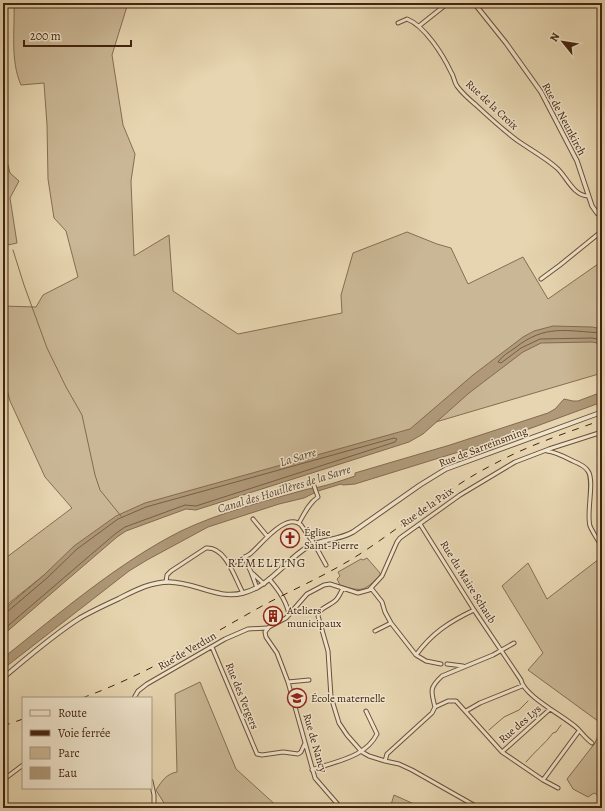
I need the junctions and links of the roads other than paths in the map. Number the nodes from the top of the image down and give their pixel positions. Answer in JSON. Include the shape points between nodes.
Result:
{"nodes":[{"id":1,"x":448,"y":3,"type":"edge"},
{"id":2,"x":474,"y":3,"type":"edge"},
{"id":3,"x":398,"y":23,"type":"dead end"},
{"id":4,"x":419,"y":26,"type":"junction"},
{"id":5,"x":588,"y":196,"type":"junction"},
{"id":6,"x":602,"y":218,"type":"edge"},
{"id":7,"x":602,"y":231,"type":"edge"},
{"id":8,"x":541,"y":279,"type":"dead end"},
{"id":9,"x":602,"y":412,"type":"edge"},
{"id":10,"x":602,"y":432,"type":"edge"},
{"id":11,"x":545,"y":451,"type":"junction"},
{"id":12,"x":314,"y":484,"type":"dead end"},
{"id":13,"x":253,"y":519,"type":"dead end"},
{"id":14,"x":299,"y":523,"type":"junction"},
{"id":15,"x":420,"y":524,"type":"junction"},
{"id":16,"x":267,"y":536,"type":"junction"},
{"id":17,"x":314,"y":544,"type":"junction"},
{"id":18,"x":602,"y":547,"type":"edge"},
{"id":19,"x":244,"y":557,"type":"junction"},
{"id":20,"x":230,"y":564,"type":"junction"},
{"id":21,"x":326,"y":565,"type":"dead end"},
{"id":22,"x":251,"y":572,"type":"junction"},
{"id":23,"x":269,"y":579,"type":"junction"},
{"id":24,"x":166,"y":582,"type":"junction"},
{"id":25,"x":264,"y":584,"type":"junction"},
{"id":26,"x":257,"y":588,"type":"junction"},
{"id":27,"x":343,"y":588,"type":"junction"},
{"id":28,"x":371,"y":588,"type":"junction"},
{"id":29,"x":243,"y":593,"type":"junction"},
{"id":30,"x":286,"y":605,"type":"junction"},
{"id":31,"x":293,"y":610,"type":"junction"},
{"id":32,"x":474,"y":610,"type":"junction"},
{"id":33,"x":289,"y":615,"type":"junction"},
{"id":34,"x":391,"y":623,"type":"junction"},
{"id":35,"x":255,"y":628,"type":"junction"},
{"id":36,"x":267,"y":628,"type":"junction"},
{"id":37,"x":375,"y":631,"type":"dead end"},
{"id":38,"x":265,"y":632,"type":"junction"},
{"id":39,"x":514,"y":643,"type":"dead end"},
{"id":40,"x":212,"y":647,"type":"junction"},
{"id":41,"x":501,"y":649,"type":"junction"},
{"id":42,"x":416,"y":655,"type":"junction"},
{"id":43,"x":441,"y":664,"type":"dead end"},
{"id":44,"x":447,"y":664,"type":"dead end"},
{"id":45,"x":464,"y":666,"type":"junction"},
{"id":46,"x":3,"y":678,"type":"edge"},
{"id":47,"x":308,"y":680,"type":"dead end"},
{"id":48,"x":288,"y":682,"type":"junction"},
{"id":49,"x":522,"y":686,"type":"junction"},
{"id":50,"x":135,"y":697,"type":"edge"},
{"id":51,"x":435,"y":707,"type":"junction"},
{"id":52,"x":550,"y":709,"type":"junction"},
{"id":53,"x":366,"y":711,"type":"dead end"},
{"id":54,"x":466,"y":711,"type":"junction"},
{"id":55,"x":579,"y":731,"type":"junction"},
{"id":56,"x":305,"y":743,"type":"junction"},
{"id":57,"x":592,"y":744,"type":"dead end"},
{"id":58,"x":361,"y":751,"type":"junction"},
{"id":59,"x":502,"y":752,"type":"junction"},
{"id":60,"x":385,"y":761,"type":"junction"},
{"id":61,"x":311,"y":765,"type":"junction"},
{"id":62,"x":22,"y":766,"type":"edge"},
{"id":63,"x":319,"y":767,"type":"junction"},
{"id":64,"x":312,"y":770,"type":"junction"},
{"id":65,"x":3,"y":780,"type":"edge"},
{"id":66,"x":543,"y":780,"type":"junction"},
{"id":67,"x":152,"y":786,"type":"edge"},
{"id":68,"x":558,"y":788,"type":"dead end"},
{"id":69,"x":154,"y":808,"type":"edge"},
{"id":70,"x":341,"y":808,"type":"edge"},
{"id":71,"x":479,"y":808,"type":"edge"}],
"edges":[{"from":1,"to":4,"type":"street"},
{"from":2,"to":5,"type":"street","name":"Rue de Neunkirch","via":[[541,92],[577,161]]},
{"from":3,"to":4,"type":"street","via":[[407,18]]},
{"from":4,"to":5,"type":"street","name":"Rue de la Croix","via":[[451,72],[457,86],[495,123],[552,164],[582,196]]},
{"from":5,"to":6,"type":"street","name":"Rue de Neunkirch","via":[[596,213]]},
{"from":7,"to":8,"type":"street"},
{"from":9,"to":17,"type":"street","name":"Rue de Sarreinsming","via":[[452,466],[430,478],[352,532]]},
{"from":10,"to":11,"type":"street","name":"Rue de la Paix"},
{"from":11,"to":15,"type":"street","name":"Rue de la Paix","via":[[504,468]]},
{"from":11,"to":18,"type":"street","via":[[570,460],[589,471],[590,525]]},
{"from":12,"to":14,"type":"street","via":[[317,496]]},
{"from":13,"to":16,"type":"street"},
{"from":14,"to":16,"type":"street","via":[[284,524]]},
{"from":14,"to":17,"type":"street"},
{"from":15,"to":28,"type":"street","name":"Rue de la Paix","via":[[398,540],[382,576]]},
{"from":15,"to":32,"type":"street","name":"Rue du Maire Schaub"},
{"from":16,"to":19,"type":"street"},
{"from":17,"to":21,"type":"street"},
{"from":17,"to":23,"type":"street","name":"Rue de Sarreinsming","via":[[303,550]]},
{"from":19,"to":20,"type":"street"},
{"from":19,"to":22,"type":"street"},
{"from":20,"to":24,"type":"street","via":[[216,550],[206,548],[169,572]]},
{"from":20,"to":29,"type":"street"},
{"from":22,"to":25,"type":"street"},
{"from":22,"to":26,"type":"street"},
{"from":23,"to":25,"type":"street","name":"Rue de Sarreinsming"},
{"from":23,"to":30,"type":"street"},
{"from":24,"to":29,"type":"street","name":"Rue de Sarreinsming","via":[[187,584],[225,595]]},
{"from":24,"to":46,"type":"street","name":"Rue de Sarreinsming","via":[[137,589],[85,616],[67,627]]},
{"from":25,"to":26,"type":"street","name":"Rue de Sarreinsming"},
{"from":26,"to":29,"type":"street","name":"Rue de Sarreinsming"},
{"from":27,"to":28,"type":"street","via":[[361,593]]},
{"from":27,"to":31,"type":"street","via":[[330,584],[320,586],[307,594]]},
{"from":27,"to":58,"type":"street","via":[[335,601],[322,609],[318,616],[328,651],[331,698],[335,712],[339,723]]},
{"from":28,"to":34,"type":"street","via":[[382,602]]},
{"from":30,"to":31,"type":"street"},
{"from":30,"to":33,"type":"street"},
{"from":31,"to":33,"type":"street"},
{"from":32,"to":41,"type":"street","name":"Rue du Maire Schaub"},
{"from":32,"to":42,"type":"street","via":[[441,628],[425,642]]},
{"from":33,"to":36,"type":"street"},
{"from":34,"to":37,"type":"street"},
{"from":34,"to":42,"type":"street"},
{"from":35,"to":36,"type":"street","name":"Rue de Verdun"},
{"from":35,"to":38,"type":"street"},
{"from":35,"to":40,"type":"street","name":"Rue de Verdun"},
{"from":36,"to":38,"type":"street"},
{"from":38,"to":48,"type":"street","name":"Rue de Nancy","via":[[277,653]]},
{"from":39,"to":41,"type":"street"},
{"from":40,"to":50,"type":"street","name":"Rue de Verdun","via":[[143,687]]},
{"from":40,"to":56,"type":"street","name":"Rue des Vergers","via":[[256,752],[260,756],[280,752],[298,754]]},
{"from":41,"to":45,"type":"street","via":[[493,655]]},
{"from":41,"to":49,"type":"street","name":"Rue du Maire Schaub","via":[[522,680]]},
{"from":42,"to":43,"type":"street","via":[[426,661]]},
{"from":44,"to":45,"type":"street"},
{"from":45,"to":51,"type":"street","via":[[435,682],[431,690]]},
{"from":47,"to":48,"type":"street"},
{"from":48,"to":56,"type":"street","name":"Rue de Nancy"},
{"from":49,"to":52,"type":"street"},
{"from":49,"to":54,"type":"street","via":[[480,702]]},
{"from":51,"to":54,"type":"street","via":[[448,701],[456,701]]},
{"from":51,"to":60,"type":"street","via":[[432,713],[387,754]]},
{"from":52,"to":55,"type":"street"},
{"from":52,"to":59,"type":"street","name":"Rue des Lys"},
{"from":53,"to":58,"type":"street","via":[[377,734]]},
{"from":54,"to":59,"type":"street"},
{"from":55,"to":57,"type":"street"},
{"from":55,"to":66,"type":"street"},
{"from":56,"to":61,"type":"street","name":"Rue de Nancy"},
{"from":58,"to":60,"type":"street"},
{"from":58,"to":63,"type":"street"},
{"from":59,"to":66,"type":"street"},
{"from":60,"to":71,"type":"street","via":[[412,770]]},
{"from":61,"to":63,"type":"street"},
{"from":61,"to":64,"type":"street","name":"Rue de Nancy"},
{"from":62,"to":65,"type":"street"},
{"from":63,"to":64,"type":"street"},
{"from":64,"to":70,"type":"street","name":"Rue de Nancy","via":[[318,782]]},
{"from":66,"to":68,"type":"street"},
{"from":67,"to":69,"type":"street"}]}
